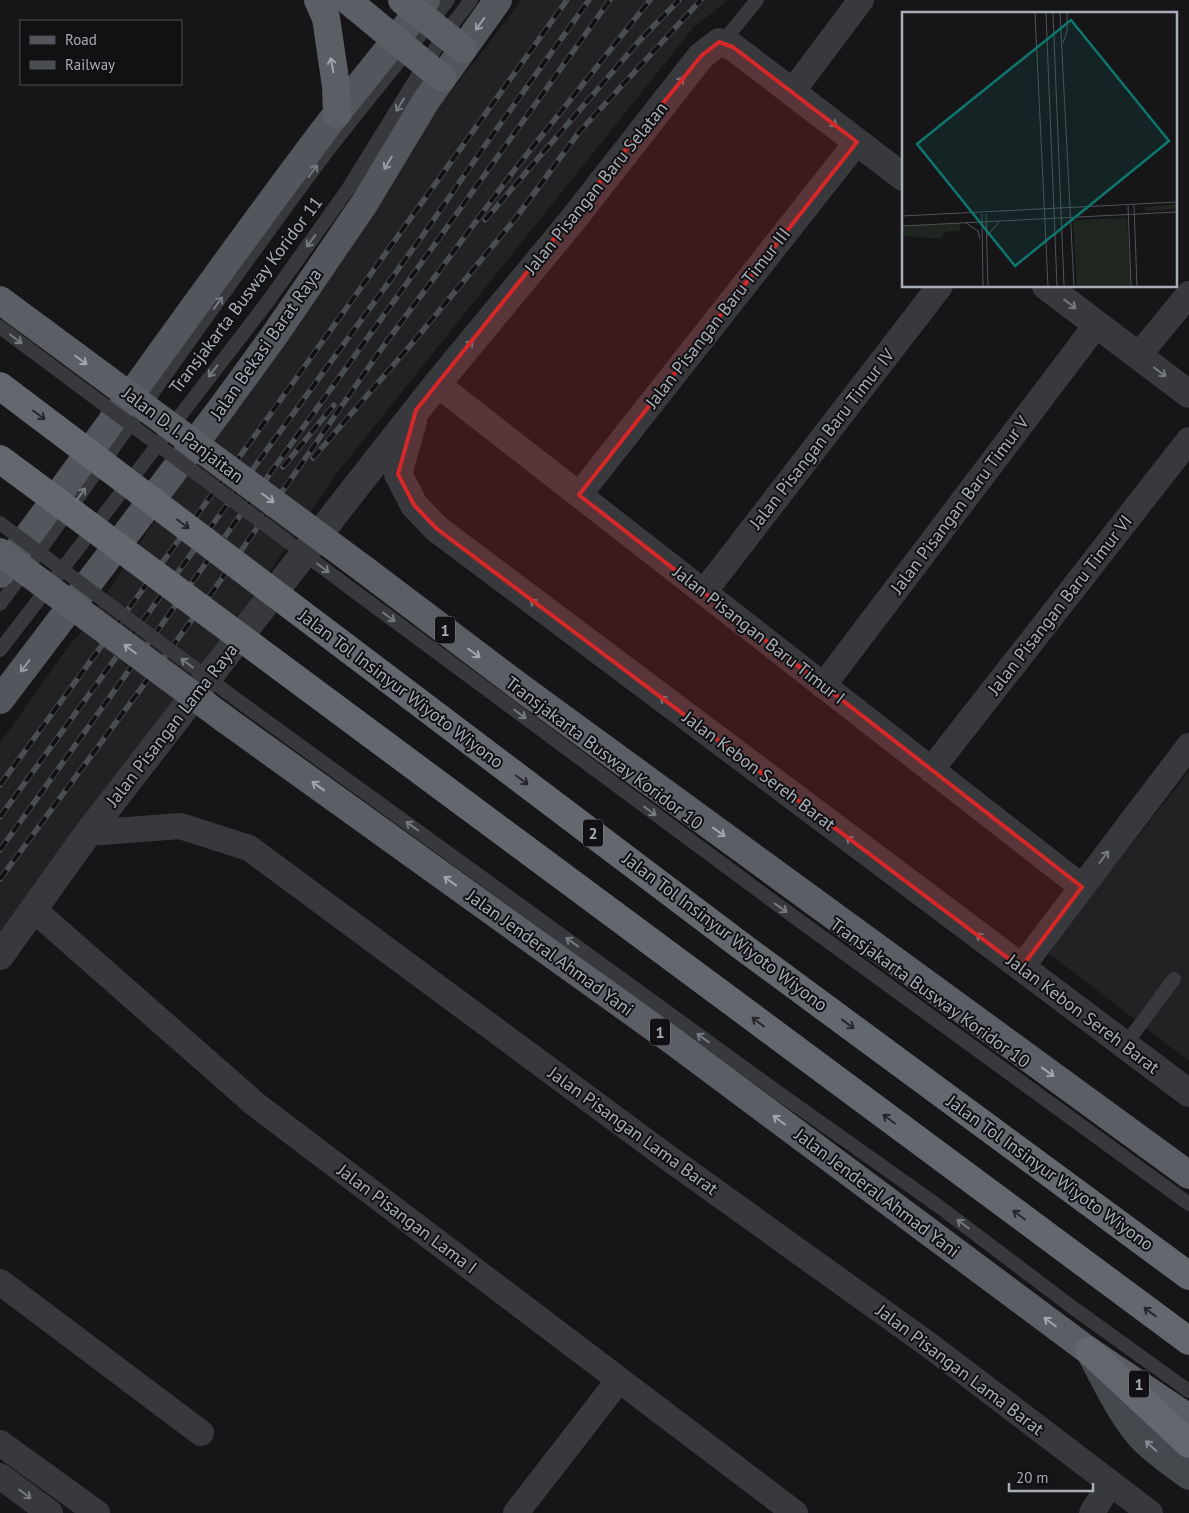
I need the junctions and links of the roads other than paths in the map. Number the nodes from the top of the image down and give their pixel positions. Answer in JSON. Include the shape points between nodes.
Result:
{"nodes":[{"id":1,"x":318,"y":0,"type":"edge"},
{"id":2,"x":347,"y":0,"type":"edge"},
{"id":3,"x":448,"y":0,"type":"edge"},
{"id":4,"x":471,"y":0,"type":"edge"},
{"id":5,"x":498,"y":0,"type":"edge"},
{"id":6,"x":757,"y":0,"type":"edge"},
{"id":7,"x":861,"y":0,"type":"edge"},
{"id":8,"x":431,"y":19,"type":"edge"},
{"id":9,"x":722,"y":43,"type":"junction"},
{"id":10,"x":418,"y":58,"type":"junction"},
{"id":11,"x":792,"y":92,"type":"junction"},
{"id":12,"x":337,"y":114,"type":"junction"},
{"id":13,"x":857,"y":142,"type":"junction"},
{"id":14,"x":902,"y":175,"type":"edge"},
{"id":15,"x":938,"y":288,"type":"edge"},
{"id":16,"x":1049,"y":288,"type":"edge"},
{"id":17,"x":1189,"y":294,"type":"edge"},
{"id":18,"x":0,"y":300,"type":"edge"},
{"id":19,"x":1097,"y":324,"type":"junction"},
{"id":20,"x":0,"y":327,"type":"edge"},
{"id":21,"x":37,"y":341,"type":"junction"},
{"id":22,"x":1138,"y":356,"type":"junction"},
{"id":23,"x":437,"y":384,"type":"junction"},
{"id":24,"x":0,"y":386,"type":"edge"},
{"id":25,"x":1189,"y":394,"type":"edge"},
{"id":26,"x":416,"y":410,"type":"junction"},
{"id":27,"x":1189,"y":440,"type":"edge"},
{"id":28,"x":0,"y":459,"type":"edge"},
{"id":29,"x":579,"y":495,"type":"junction"},
{"id":30,"x":348,"y":497,"type":"joint"},
{"id":31,"x":0,"y":523,"type":"edge"},
{"id":32,"x":0,"y":552,"type":"edge"},
{"id":33,"x":0,"y":574,"type":"edge"},
{"id":34,"x":358,"y":579,"type":"junction"},
{"id":35,"x":704,"y":592,"type":"junction"},
{"id":36,"x":0,"y":604,"type":"edge"},
{"id":37,"x":0,"y":650,"type":"edge"},
{"id":38,"x":823,"y":686,"type":"junction"},
{"id":39,"x":0,"y":700,"type":"edge"},
{"id":40,"x":233,"y":711,"type":"junction"},
{"id":41,"x":1189,"y":746,"type":"edge"},
{"id":42,"x":931,"y":770,"type":"junction"},
{"id":43,"x":88,"y":834,"type":"junction"},
{"id":44,"x":1082,"y":887,"type":"junction"},
{"id":45,"x":33,"y":908,"type":"junction"},
{"id":46,"x":0,"y":956,"type":"edge"},
{"id":47,"x":1022,"y":968,"type":"junction"},
{"id":48,"x":1174,"y":979,"type":"dead end"},
{"id":49,"x":1125,"y":1045,"type":"junction"},
{"id":50,"x":1189,"y":1094,"type":"edge"},
{"id":51,"x":1189,"y":1175,"type":"edge"},
{"id":52,"x":1189,"y":1204,"type":"edge"},
{"id":53,"x":1189,"y":1276,"type":"edge"},
{"id":54,"x":0,"y":1282,"type":"edge"},
{"id":55,"x":1072,"y":1307,"type":"junction"},
{"id":56,"x":1189,"y":1341,"type":"edge"},
{"id":57,"x":1089,"y":1351,"type":"junction"},
{"id":58,"x":619,"y":1380,"type":"junction"},
{"id":59,"x":1189,"y":1391,"type":"edge"},
{"id":60,"x":1189,"y":1418,"type":"edge"},
{"id":61,"x":201,"y":1433,"type":"dead end"},
{"id":62,"x":0,"y":1443,"type":"edge"},
{"id":63,"x":1189,"y":1444,"type":"edge"},
{"id":64,"x":0,"y":1476,"type":"edge"},
{"id":65,"x":1189,"y":1476,"type":"edge"},
{"id":66,"x":1110,"y":1483,"type":"junction"},
{"id":67,"x":50,"y":1513,"type":"edge"},
{"id":68,"x":97,"y":1513,"type":"edge"},
{"id":69,"x":516,"y":1513,"type":"edge"},
{"id":70,"x":795,"y":1513,"type":"edge"},
{"id":71,"x":1092,"y":1513,"type":"edge"},
{"id":72,"x":1150,"y":1513,"type":"edge"}],
"edges":[{"from":12,"to":1,"type":"highway","one_way":true,"via":[[326,18]]},
{"from":2,"to":10,"type":"highway"},
{"from":3,"to":8,"type":"lane"},
{"from":4,"to":8,"type":"lane"},
{"from":5,"to":8,"type":"main road","name":"Jalan Bekasi Barat Raya","one_way":true},
{"from":6,"to":9,"type":"lane"},
{"from":7,"to":11,"type":"street"},
{"from":8,"to":10,"type":"main road","name":"Jalan Bekasi Barat Raya"},
{"from":8,"to":10,"type":"main road","name":"Jalan Bekasi Barat Raya"},
{"from":9,"to":11,"type":"street","via":[[733,46]]},
{"from":23,"to":9,"type":"street","name":"Jalan Pisangan Baru Selatan","one_way":true,"via":[[701,56]]},
{"from":10,"to":12,"type":"main road","name":"Jalan Bekasi Barat Raya"},
{"from":36,"to":10,"type":"lane","name":"Transjakarta Busway Koridor 11","one_way":true,"via":[[315,168]]},
{"from":10,"to":37,"type":"lane","name":"Transjakarta Busway Koridor 11","one_way":true,"via":[[348,189],[266,304]]},
{"from":10,"to":39,"type":"main road","name":"Jalan Bekasi Barat Raya","one_way":true,"via":[[426,101],[364,204],[223,406]]},
{"from":11,"to":13,"type":"street","one_way":true},
{"from":12,"to":33,"type":"main road","name":"Jalan Bekasi Barat Raya","via":[[195,303]]},
{"from":13,"to":14,"type":"street"},
{"from":13,"to":29,"type":"street","name":"Jalan Pisangan Baru Timur III"},
{"from":15,"to":35,"type":"street","name":"Jalan Pisangan Baru Timur IV"},
{"from":16,"to":19,"type":"street","one_way":true},
{"from":17,"to":22,"type":"street"},
{"from":18,"to":21,"type":"highway","name":"Jalan D. I. Panjaitan"},
{"from":19,"to":22,"type":"street"},
{"from":19,"to":38,"type":"street","name":"Jalan Pisangan Baru Timur V"},
{"from":20,"to":21,"type":"lane","one_way":true},
{"from":21,"to":34,"type":"highway","name":"Jalan D. I. Panjaitan","one_way":true,"bridge":true},
{"from":22,"to":25,"type":"street","one_way":true},
{"from":23,"to":26,"type":"street","name":"Jalan Pisangan Baru Selatan"},
{"from":23,"to":29,"type":"street","name":"Jalan Pisangan Baru Timur I"},
{"from":24,"to":53,"type":"highway","name":"Jalan Tol Insinyur Wiyoto Wiyono","number":"2","one_way":true,"bridge":true,"via":[[740,945]]},
{"from":26,"to":30,"type":"street","name":"Jalan Pisangan Baru Selatan"},
{"from":47,"to":26,"type":"street","name":"Jalan Kebon Sereh Barat","one_way":true,"via":[[436,529],[414,506],[398,474]]},
{"from":27,"to":42,"type":"street","name":"Jalan Pisangan Baru Timur VI"},
{"from":56,"to":28,"type":"highway","one_way":true,"bridge":true},
{"from":29,"to":35,"type":"street","name":"Jalan Pisangan Baru Timur I"},
{"from":30,"to":43,"type":"street","name":"Jalan Pisangan Lama Raya"},
{"from":40,"to":31,"type":"lane","one_way":true,"bridge":true},
{"from":40,"to":32,"type":"highway","one_way":true,"bridge":true},
{"from":34,"to":51,"type":"highway","number":"1","one_way":true,"via":[[532,696]]},
{"from":34,"to":52,"type":"lane","name":"Transjakarta Busway Koridor 10","one_way":true,"via":[[778,906]]},
{"from":35,"to":38,"type":"street","name":"Jalan Pisangan Baru Timur I"},
{"from":38,"to":42,"type":"street","name":"Jalan Pisangan Baru Timur I"},
{"from":55,"to":40,"type":"lane","one_way":true,"via":[[776,1090]]},
{"from":57,"to":40,"type":"highway","name":"Jalan Jenderal Ahmad Yani","number":"1","one_way":true},
{"from":44,"to":41,"type":"street","one_way":true},
{"from":42,"to":44,"type":"street","name":"Jalan Pisangan Baru Timur I"},
{"from":43,"to":45,"type":"street","name":"Jalan Pisangan Lama Raya"},
{"from":43,"to":66,"type":"street","name":"Jalan Pisangan Lama Barat","via":[[180,826],[249,848],[659,1151],[929,1345]]},
{"from":44,"to":47,"type":"street"},
{"from":45,"to":46,"type":"street","name":"Jalan Pisangan Lama Raya"},
{"from":45,"to":58,"type":"street","name":"Jalan Pisangan Lama I","via":[[254,1104]]},
{"from":47,"to":49,"type":"street","name":"Jalan Kebon Sereh Barat"},
{"from":48,"to":49,"type":"lane"},
{"from":49,"to":50,"type":"street","name":"Jalan Kebon Sereh Barat"},
{"from":54,"to":61,"type":"street"},
{"from":55,"to":57,"type":"lane"},
{"from":55,"to":59,"type":"lane"},
{"from":57,"to":60,"type":"highway","name":"Jalan Jenderal Ahmad Yani","number":"1"},
{"from":57,"to":63,"type":"highway"},
{"from":65,"to":57,"type":"main road","name":"Jalan Jenderal Ahmad Yani","number":"1","one_way":true,"via":[[1139,1435]]},
{"from":58,"to":69,"type":"street"},
{"from":58,"to":70,"type":"street","name":"Jalan Pisangan Lama I"},
{"from":62,"to":68,"type":"street"},
{"from":64,"to":67,"type":"street","one_way":true},
{"from":66,"to":71,"type":"street"},
{"from":66,"to":72,"type":"street","name":"Jalan Pisangan Lama Barat"}]}
